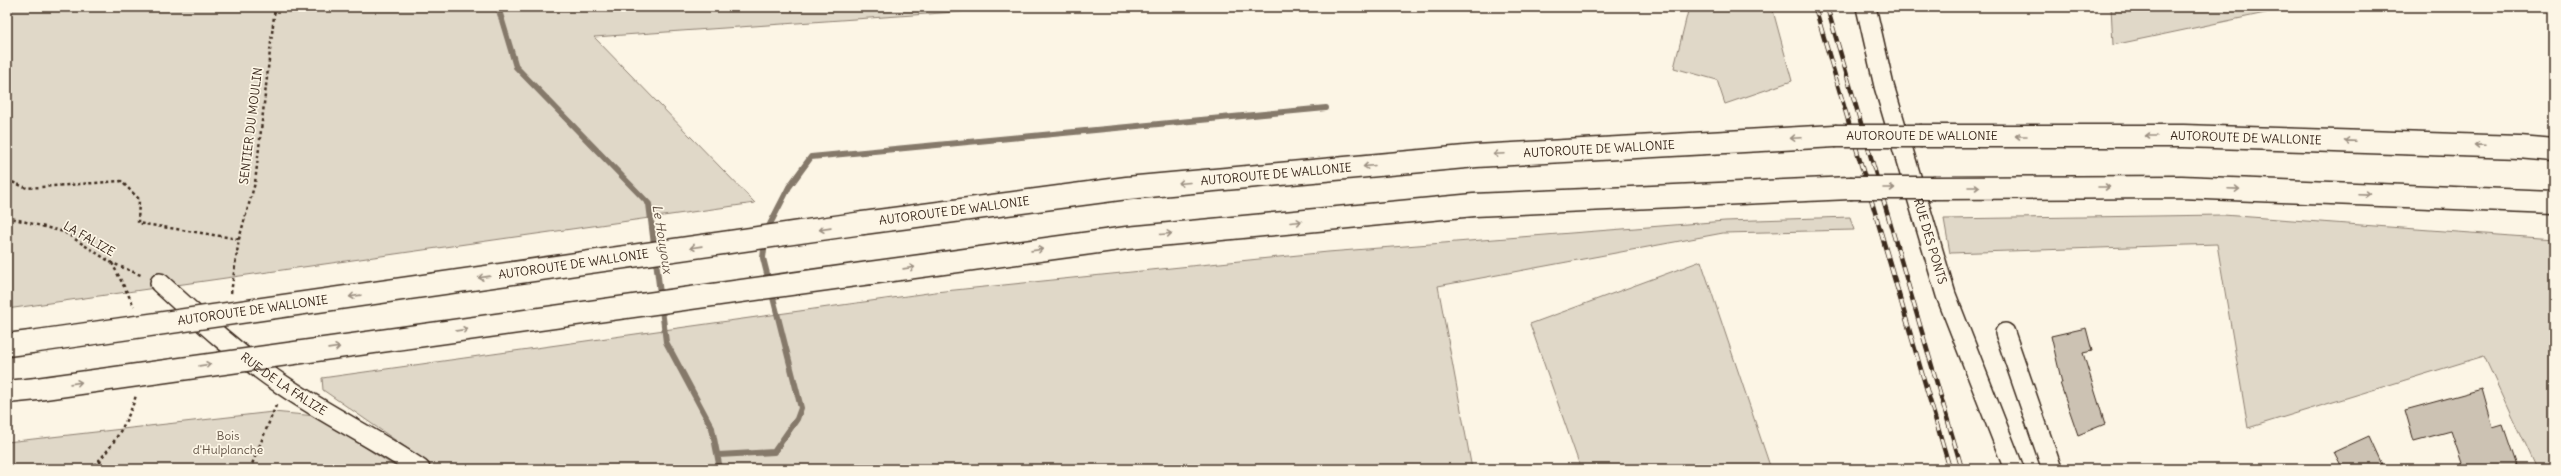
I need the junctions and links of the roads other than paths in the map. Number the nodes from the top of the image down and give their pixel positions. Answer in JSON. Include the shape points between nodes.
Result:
{"nodes":[{"id":1,"x":1866,"y":7,"type":"edge"},
{"id":2,"x":2554,"y":150,"type":"edge"},
{"id":3,"x":2544,"y":201,"type":"edge"},
{"id":4,"x":160,"y":283,"type":"road end"},
{"id":5,"x":2005,"y":333,"type":"dead end"},
{"id":6,"x":7,"y":345,"type":"edge"},
{"id":7,"x":7,"y":392,"type":"edge"},
{"id":8,"x":420,"y":469,"type":"edge"},
{"id":9,"x":2014,"y":469,"type":"edge"},
{"id":10,"x":2052,"y":469,"type":"edge"}],
"edges":[{"from":1,"to":9,"type":"street","name":"RUE DES PONTS","via":[[1884,86],[1946,295]]},
{"from":2,"to":6,"type":"highway","name":"AUTOROUTE DE WALLONIE","one_way":true,"bridge":true,"via":[[2519,146],[2183,136],[1835,136],[1468,156],[1127,188]]},
{"from":7,"to":3,"type":"highway","one_way":true,"bridge":true,"via":[[1127,238],[1474,205],[1850,188],[2181,187]]},
{"from":4,"to":8,"type":"street","name":"RUE DE LA FALIZE","via":[[222,340],[285,386]]},
{"from":5,"to":10,"type":"street"}]}
